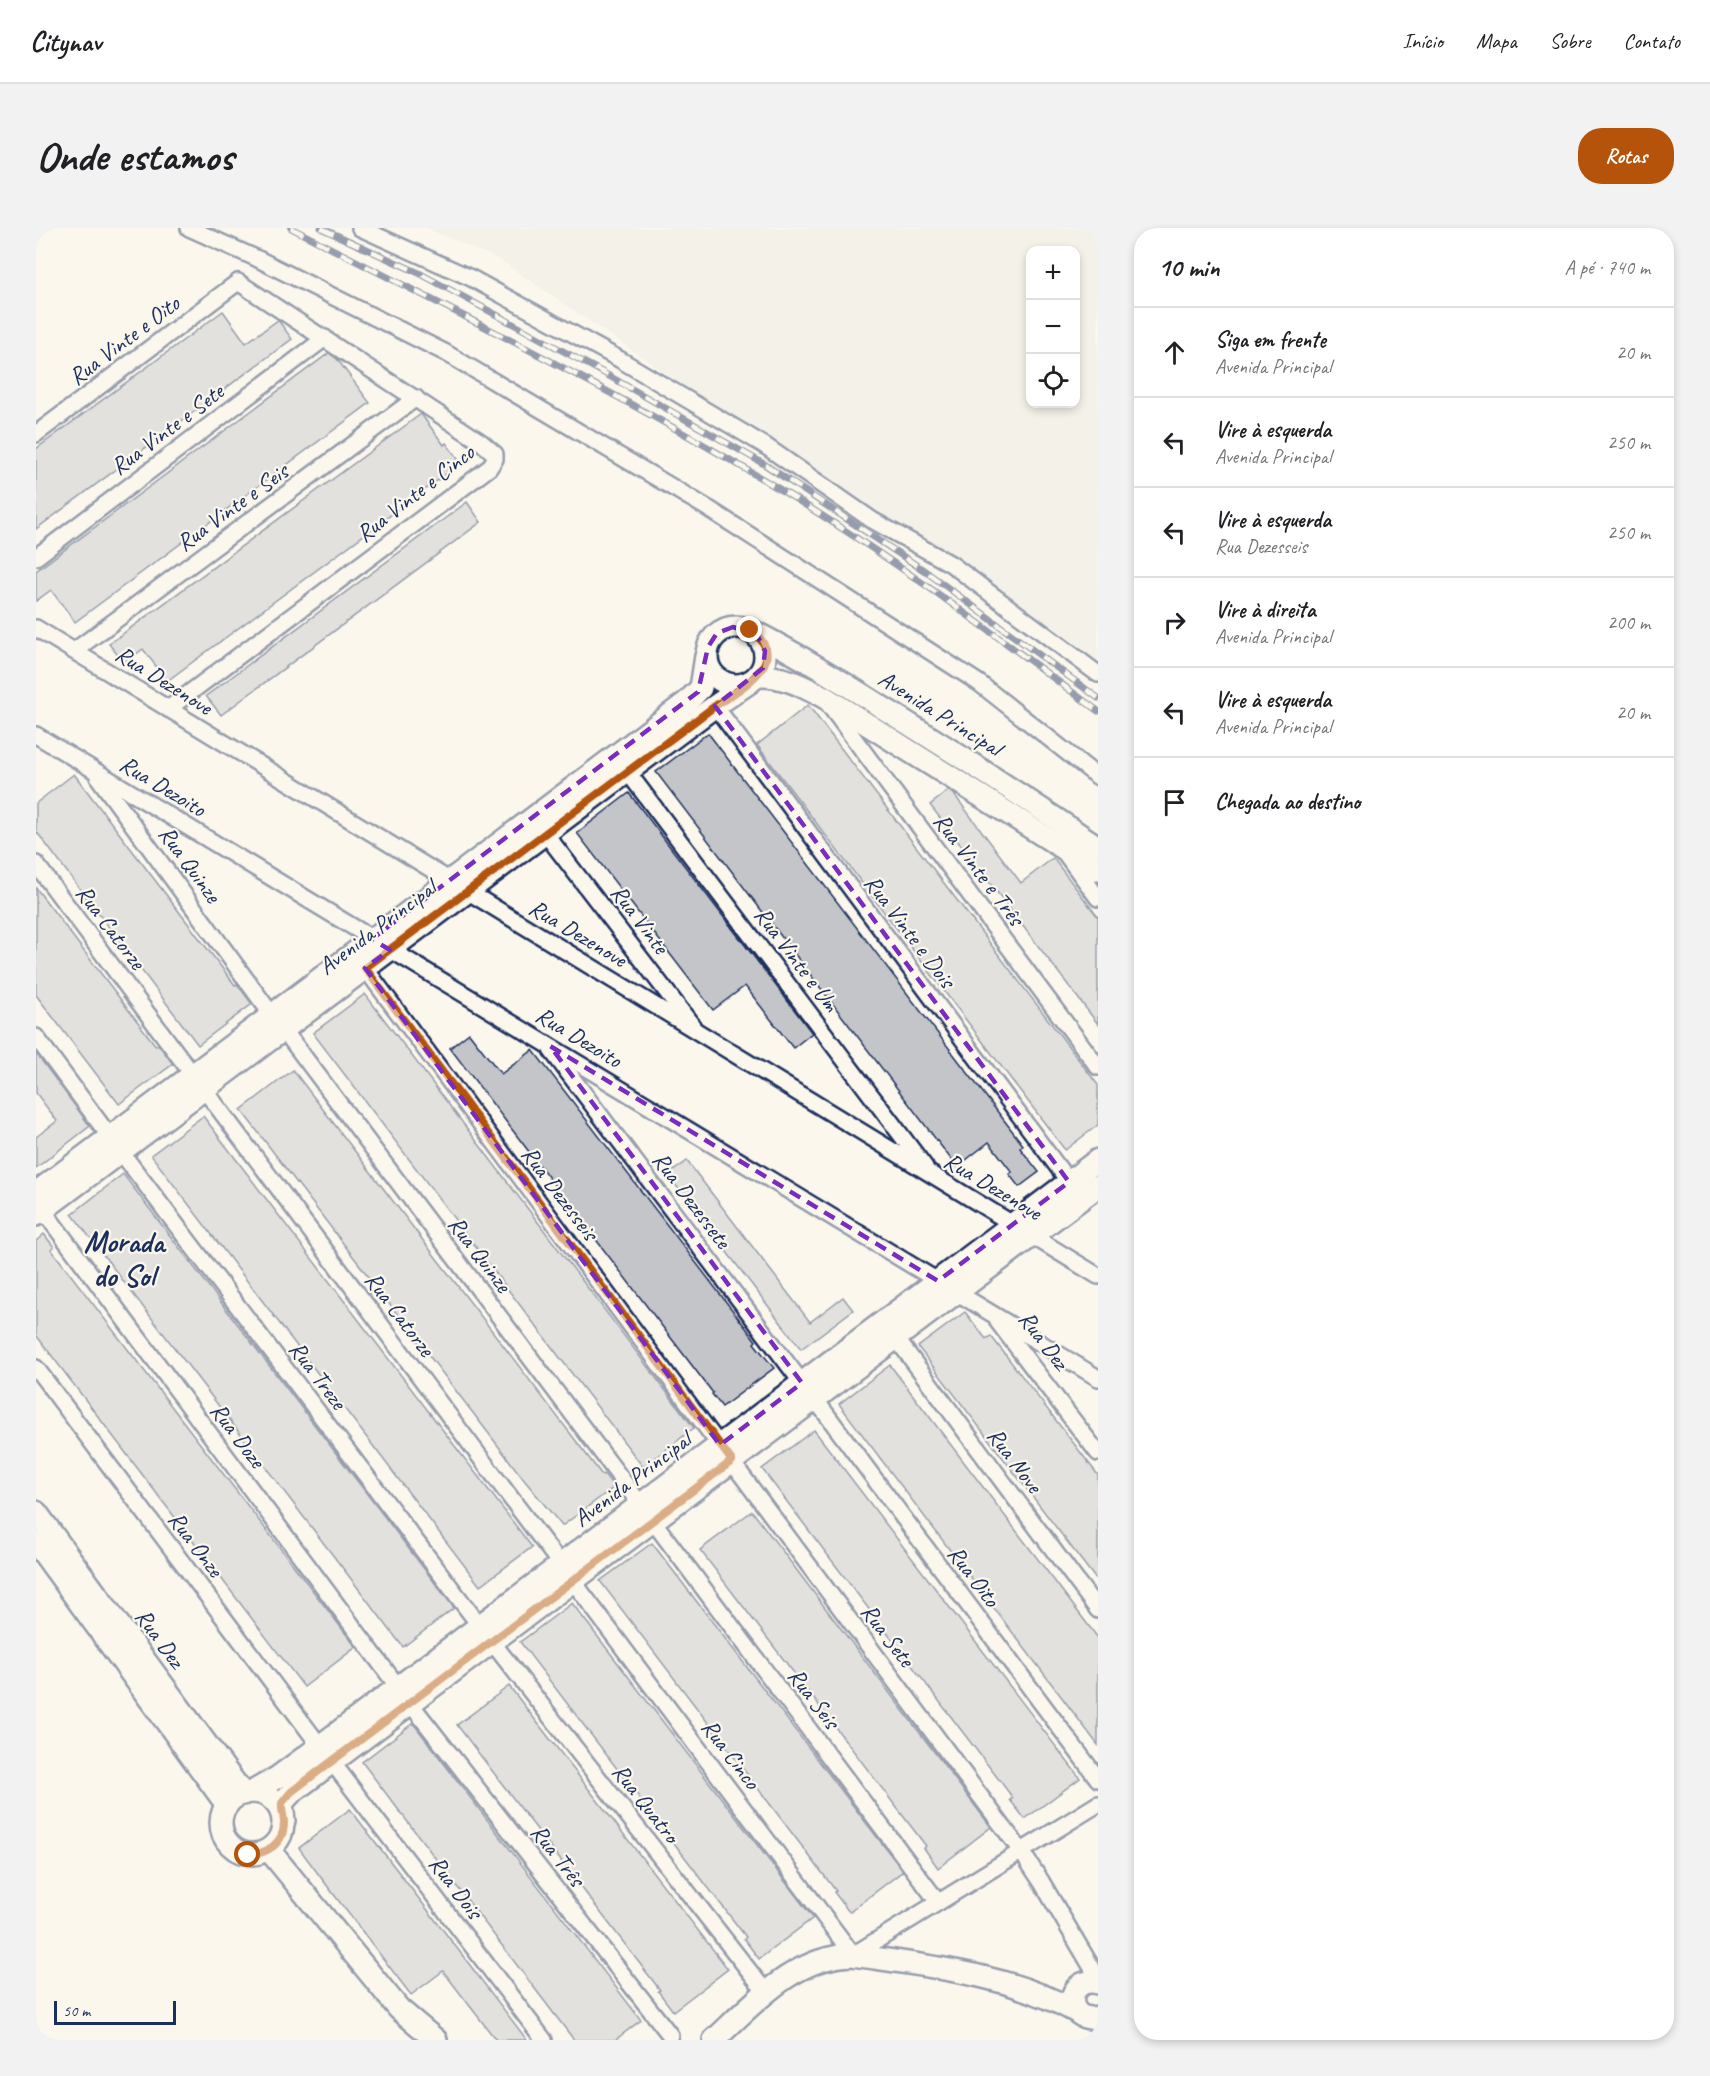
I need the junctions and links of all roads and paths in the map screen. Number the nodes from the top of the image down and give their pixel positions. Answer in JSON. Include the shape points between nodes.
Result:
{"nodes":[{"id":1,"x":189,"y":228,"type":"edge"},
{"id":2,"x":360,"y":228,"type":"edge"},
{"id":3,"x":238,"y":282,"type":"joint"},
{"id":4,"x":326,"y":338,"type":"junction"},
{"id":5,"x":416,"y":398,"type":"junction"},
{"id":6,"x":36,"y":434,"type":"edge"},
{"id":7,"x":36,"y":557,"type":"edge"},
{"id":8,"x":36,"y":628,"type":"edge"},
{"id":9,"x":750,"y":630,"type":"junction"},
{"id":10,"x":74,"y":651,"type":"junction"},
{"id":11,"x":706,"y":656,"type":"junction"},
{"id":12,"x":1098,"y":674,"type":"edge"},
{"id":13,"x":754,"y":679,"type":"junction"},
{"id":14,"x":824,"y":697,"type":"junction"},
{"id":15,"x":715,"y":706,"type":"junction"},
{"id":16,"x":168,"y":709,"type":"junction"},
{"id":17,"x":36,"y":735,"type":"edge"},
{"id":18,"x":92,"y":769,"type":"junction"},
{"id":19,"x":627,"y":771,"type":"junction"},
{"id":20,"x":1098,"y":777,"type":"edge"},
{"id":21,"x":545,"y":833,"type":"junction"},
{"id":22,"x":1057,"y":843,"type":"junction"},
{"id":23,"x":1098,"y":847,"type":"edge"},
{"id":24,"x":36,"y":864,"type":"edge"},
{"id":25,"x":1098,"y":870,"type":"edge"},
{"id":26,"x":458,"y":886,"type":"junction"},
{"id":27,"x":1098,"y":898,"type":"edge"},
{"id":28,"x":381,"y":944,"type":"junction"},
{"id":29,"x":365,"y":968,"type":"junction"},
{"id":30,"x":278,"y":1022,"type":"junction"},
{"id":31,"x":698,"y":1032,"type":"junction"},
{"id":32,"x":36,"y":1037,"type":"edge"},
{"id":33,"x":547,"y":1044,"type":"junction"},
{"id":34,"x":1098,"y":1067,"type":"edge"},
{"id":35,"x":198,"y":1082,"type":"junction"},
{"id":36,"x":116,"y":1144,"type":"junction"},
{"id":37,"x":1098,"y":1160,"type":"edge"},
{"id":38,"x":931,"y":1174,"type":"junction"},
{"id":39,"x":1069,"y":1182,"type":"junction"},
{"id":40,"x":1098,"y":1186,"type":"edge"},
{"id":41,"x":38,"y":1206,"type":"edge"},
{"id":42,"x":1013,"y":1224,"type":"junction"},
{"id":43,"x":1032,"y":1235,"type":"junction"},
{"id":44,"x":1098,"y":1276,"type":"edge"},
{"id":45,"x":938,"y":1281,"type":"junction"},
{"id":46,"x":957,"y":1292,"type":"junction"},
{"id":47,"x":992,"y":1314,"type":"junction"},
{"id":48,"x":896,"y":1338,"type":"junction"},
{"id":49,"x":36,"y":1368,"type":"edge"},
{"id":50,"x":1098,"y":1378,"type":"edge"},
{"id":51,"x":808,"y":1391,"type":"junction"},
{"id":52,"x":726,"y":1453,"type":"junction"},
{"id":53,"x":1098,"y":1453,"type":"edge"},
{"id":54,"x":36,"y":1512,"type":"edge"},
{"id":55,"x":647,"y":1513,"type":"junction"},
{"id":56,"x":36,"y":1543,"type":"edge"},
{"id":57,"x":567,"y":1573,"type":"junction"},
{"id":58,"x":1098,"y":1610,"type":"edge"},
{"id":59,"x":486,"y":1634,"type":"junction"},
{"id":60,"x":404,"y":1695,"type":"junction"},
{"id":61,"x":326,"y":1754,"type":"junction"},
{"id":62,"x":1098,"y":1779,"type":"edge"},
{"id":63,"x":241,"y":1797,"type":"junction"},
{"id":64,"x":1098,"y":1804,"type":"edge"},
{"id":65,"x":284,"y":1821,"type":"junction"},
{"id":66,"x":269,"y":1850,"type":"junction"},
{"id":67,"x":1021,"y":1851,"type":"junction"},
{"id":68,"x":938,"y":1902,"type":"junction"},
{"id":69,"x":853,"y":1955,"type":"junction"},
{"id":70,"x":1088,"y":1984,"type":"edge"},
{"id":71,"x":765,"y":1991,"type":"junction"},
{"id":72,"x":1050,"y":1997,"type":"junction"},
{"id":73,"x":1075,"y":2010,"type":"junction"},
{"id":74,"x":1098,"y":2017,"type":"edge"},
{"id":75,"x":670,"y":2035,"type":"dead end"},
{"id":76,"x":436,"y":2040,"type":"edge"},
{"id":77,"x":544,"y":2040,"type":"edge"},
{"id":78,"x":714,"y":2040,"type":"edge"}],
"edges":[{"from":1,"to":20,"type":"street","via":[[446,353],[709,509],[980,683]]},
{"from":2,"to":12,"type":"street","via":[[481,283],[619,358],[764,445],[872,520],[951,564]]},
{"from":3,"to":4,"type":"street","name":"Rua Vinte e Cinco"},
{"from":3,"to":6,"type":"street","name":"Rua Vinte e Oito"},
{"from":4,"to":5,"type":"street","name":"Rua Vinte e Cinco"},
{"from":4,"to":7,"type":"street","name":"Rua Vinte e Sete"},
{"from":5,"to":10,"type":"street","name":"Rua Vinte e Seis"},
{"from":5,"to":16,"type":"street","name":"Rua Vinte e Cinco","via":[[491,448],[495,459],[489,468]]},
{"from":8,"to":10,"type":"street","name":"Rua Dezenove"},
{"from":9,"to":11,"type":"street","name":"Avenida Principal","via":[[725,629],[712,639]]},
{"from":9,"to":13,"type":"street","via":[[765,651],[765,660]]},
{"from":9,"to":23,"type":"street","name":"Avenida Principal","via":[[890,712]]},
{"from":10,"to":16,"type":"street","name":"Rua Dezenove"},
{"from":11,"to":13,"type":"street","name":"Avenida Principal","via":[[720,682],[740,686]]},
{"from":11,"to":26,"type":"street","name":"Avenida Principal","via":[[701,688],[687,702]]},
{"from":13,"to":14,"type":"street","name":"Avenida Principal","via":[[767,675],[788,680]]},
{"from":13,"to":15,"type":"street","name":"Avenida Principal"},
{"from":14,"to":22,"type":"street","name":"Avenida Principal"},
{"from":14,"to":34,"type":"street","name":"Rua Vinte e Três"},
{"from":15,"to":19,"type":"street","name":"Avenida Principal"},
{"from":15,"to":39,"type":"street","name":"Rua Vinte e Dois"},
{"from":16,"to":26,"type":"street","name":"Rua Dezenove"},
{"from":17,"to":18,"type":"street","name":"Rua Dezoito"},
{"from":18,"to":28,"type":"street","name":"Rua Dezoito"},
{"from":18,"to":30,"type":"street","name":"Rua Quinze"},
{"from":19,"to":21,"type":"street","name":"Avenida Principal"},
{"from":19,"to":38,"type":"street","name":"Rua Vinte e Um"},
{"from":21,"to":26,"type":"street","name":"Avenida Principal"},
{"from":21,"to":31,"type":"street","name":"Rua Vinte"},
{"from":22,"to":25,"type":"street","name":"Avenida Principal"},
{"from":22,"to":27,"type":"street"},
{"from":24,"to":35,"type":"street","name":"Rua Catorze"},
{"from":26,"to":28,"type":"street","name":"Avenida Principal"},
{"from":26,"to":31,"type":"street","name":"Rua Dezenove"},
{"from":28,"to":29,"type":"street","name":"Avenida Principal"},
{"from":28,"to":30,"type":"street","name":"Avenida Principal"},
{"from":28,"to":33,"type":"street","name":"Rua Dezoito"},
{"from":29,"to":30,"type":"street","name":"Avenida Principal"},
{"from":29,"to":52,"type":"street","name":"Rua Dezesseis"},
{"from":30,"to":35,"type":"street","name":"Avenida Principal"},
{"from":30,"to":55,"type":"street","name":"Rua Quinze"},
{"from":31,"to":38,"type":"street","name":"Rua Dezenove"},
{"from":32,"to":36,"type":"street","name":"Rua Treze"},
{"from":33,"to":45,"type":"street","name":"Rua Dezoito"},
{"from":33,"to":51,"type":"street","name":"Rua Dezessete"},
{"from":35,"to":36,"type":"street","name":"Avenida Principal"},
{"from":35,"to":57,"type":"street","name":"Rua Catorze"},
{"from":36,"to":41,"type":"street","name":"Avenida Principal"},
{"from":36,"to":59,"type":"street","name":"Rua Treze"},
{"from":37,"to":39,"type":"street","name":"Avenida Principal"},
{"from":38,"to":42,"type":"street","name":"Rua Dezenove"},
{"from":39,"to":42,"type":"street","name":"Avenida Principal"},
{"from":40,"to":43,"type":"street","name":"Avenida Principal"},
{"from":41,"to":60,"type":"street","name":"Rua Doze"},
{"from":42,"to":43,"type":"street","name":"Rua Dezenove"},
{"from":42,"to":45,"type":"street","name":"Avenida Principal"},
{"from":43,"to":44,"type":"street","name":"Rua Dezenove"},
{"from":43,"to":46,"type":"street","name":"Avenida Principal"},
{"from":45,"to":46,"type":"street","name":"Rua Dezoito"},
{"from":45,"to":51,"type":"street","name":"Avenida Principal"},
{"from":46,"to":47,"type":"street","name":"Rua Dezoito"},
{"from":46,"to":48,"type":"street","name":"Avenida Principal"},
{"from":47,"to":50,"type":"street","name":"Rua Dezoito"},
{"from":47,"to":53,"type":"street","name":"Rua Dez"},
{"from":48,"to":51,"type":"street","name":"Avenida Principal"},
{"from":48,"to":58,"type":"street","name":"Rua Nove"},
{"from":49,"to":61,"type":"street","name":"Rua Onze"},
{"from":51,"to":52,"type":"street","name":"Avenida Principal"},
{"from":51,"to":62,"type":"street","name":"Rua Oito"},
{"from":52,"to":55,"type":"street","name":"Avenida Principal"},
{"from":52,"to":67,"type":"street","name":"Rua Sete"},
{"from":54,"to":63,"type":"street","name":"Rua Dez"},
{"from":55,"to":57,"type":"street","name":"Avenida Principal"},
{"from":55,"to":68,"type":"street","name":"Rua Seis"},
{"from":56,"to":63,"type":"street"},
{"from":57,"to":59,"type":"street","name":"Avenida Principal"},
{"from":57,"to":69,"type":"street","name":"Rua Cinco"},
{"from":59,"to":60,"type":"street","name":"Avenida Principal"},
{"from":59,"to":71,"type":"street","name":"Rua Quatro"},
{"from":60,"to":61,"type":"street","name":"Avenida Principal"},
{"from":60,"to":75,"type":"street","name":"Rua Três"},
{"from":61,"to":63,"type":"street","name":"Avenida Principal"},
{"from":61,"to":65,"type":"street","name":"Avenida Principal","via":[[285,1798]]},
{"from":61,"to":77,"type":"street","name":"Rua Dois"},
{"from":63,"to":65,"type":"street","via":[[270,1797]]},
{"from":63,"to":66,"type":"street","via":[[222,1815],[223,1836],[229,1845],[248,1855]]},
{"from":64,"to":67,"type":"street"},
{"from":65,"to":66,"type":"street","name":"Avenida Principal","via":[[280,1838]]},
{"from":66,"to":76,"type":"street","via":[[399,2009]]},
{"from":67,"to":68,"type":"street"},
{"from":67,"to":70,"type":"street","name":"Rua Sete","via":[[1088,1960]]},
{"from":68,"to":69,"type":"street"},
{"from":69,"to":71,"type":"street","via":[[814,1963]]},
{"from":69,"to":72,"type":"street","via":[[959,1970]]},
{"from":70,"to":72,"type":"street"},
{"from":70,"to":73,"type":"street","via":[[1072,2000]]},
{"from":71,"to":78,"type":"street"},
{"from":72,"to":73,"type":"street"},
{"from":73,"to":74,"type":"street","via":[[1084,2018]]}]}
